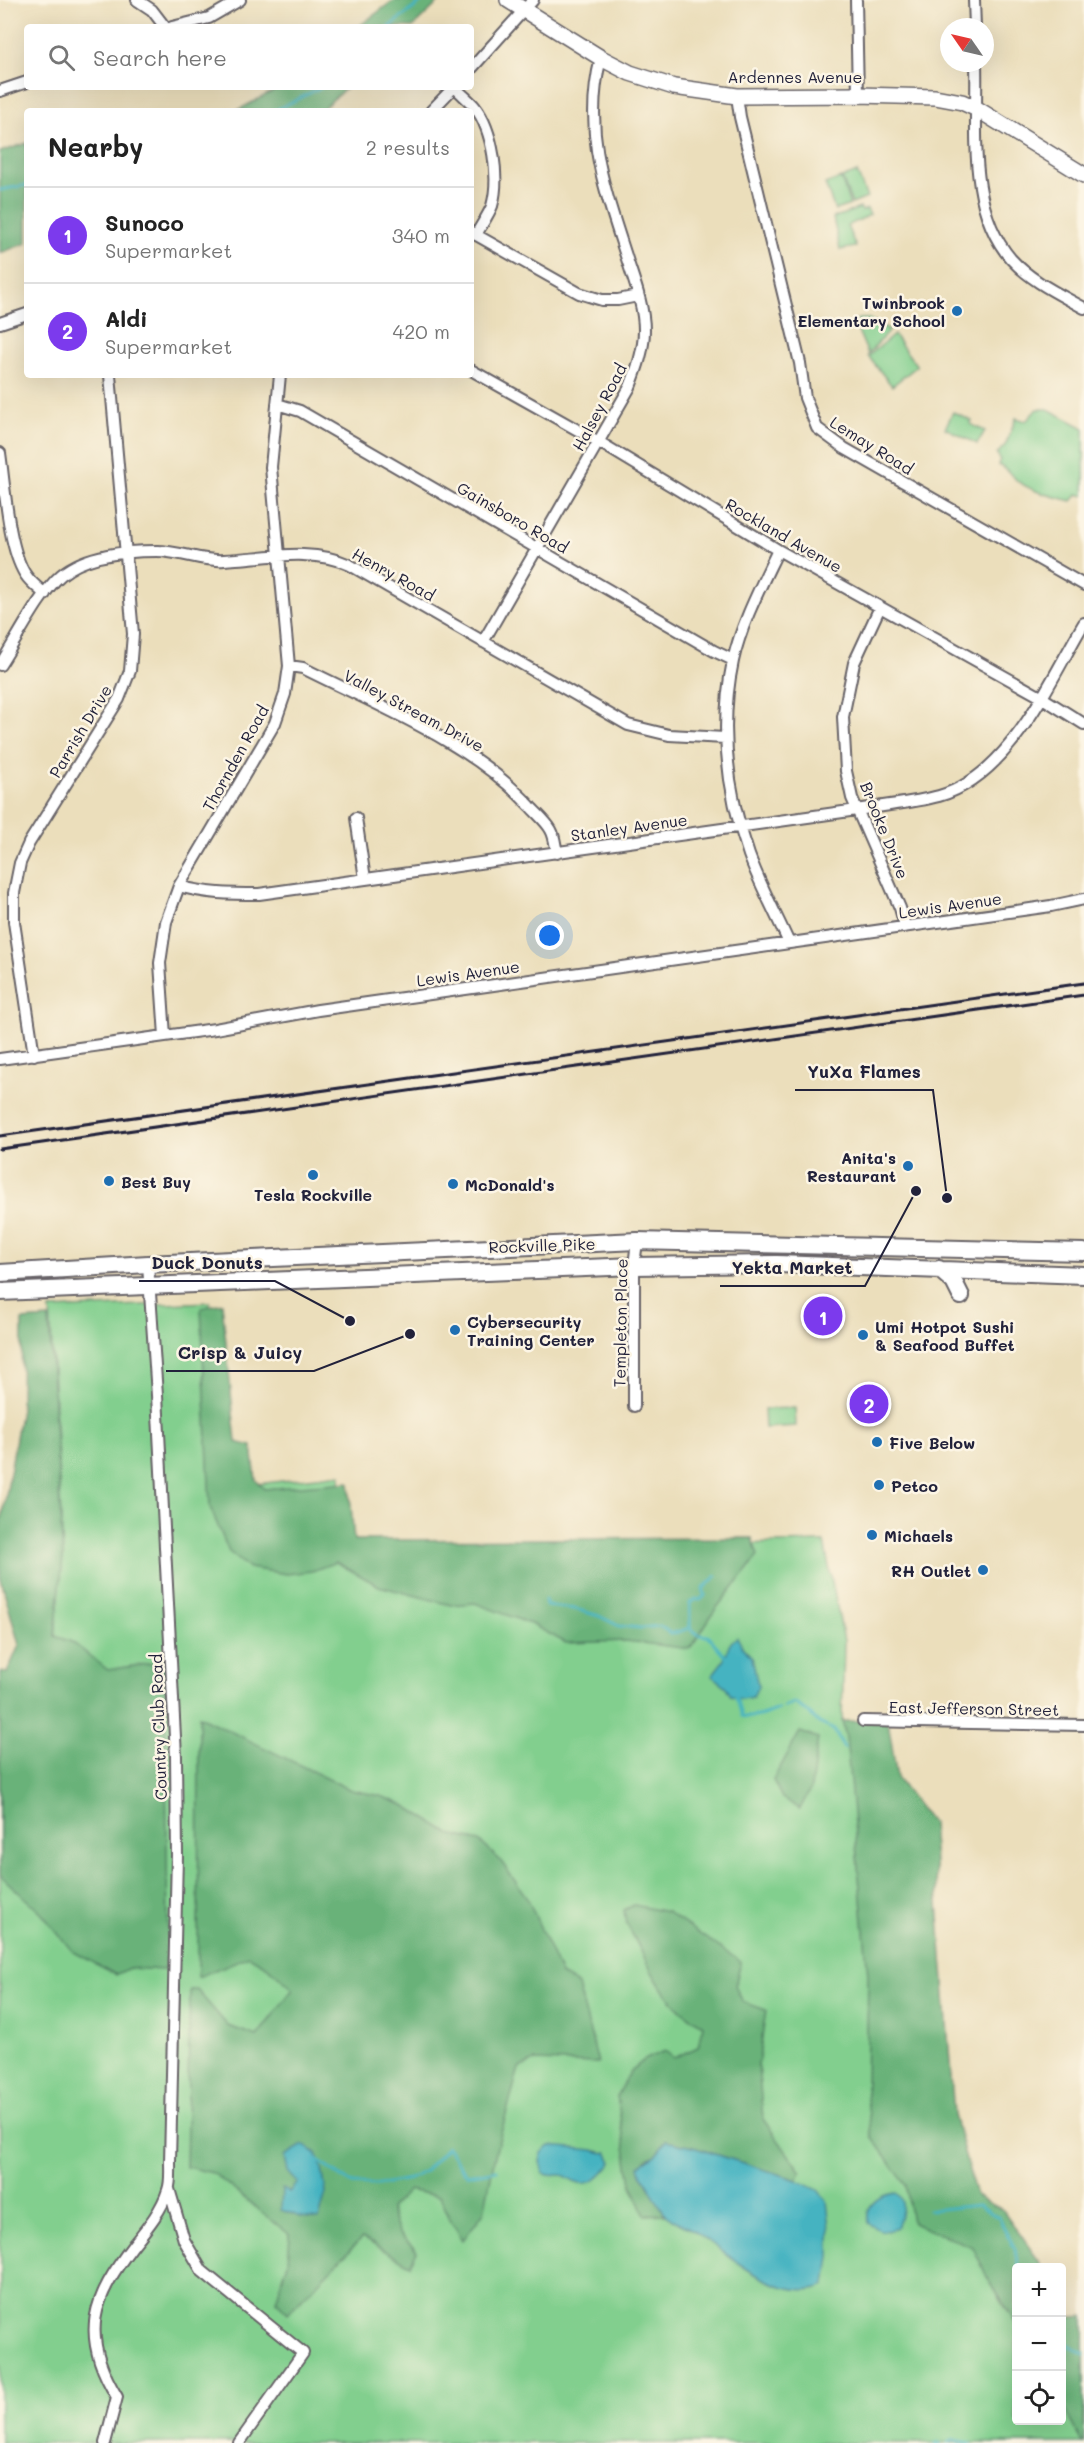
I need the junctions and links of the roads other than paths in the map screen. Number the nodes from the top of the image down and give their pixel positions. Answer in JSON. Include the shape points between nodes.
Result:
{"nodes":[{"id":1,"x":137,"y":0,"type":"edge"},
{"id":2,"x":240,"y":0,"type":"edge"},
{"id":3,"x":507,"y":0,"type":"edge"},
{"id":4,"x":856,"y":0,"type":"edge"},
{"id":5,"x":974,"y":0,"type":"edge"},
{"id":6,"x":529,"y":5,"type":"edge"},
{"id":7,"x":975,"y":18,"type":"edge"},
{"id":8,"x":163,"y":24,"type":"edge"},
{"id":9,"x":184,"y":24,"type":"edge"},
{"id":10,"x":601,"y":58,"type":"junction"},
{"id":11,"x":474,"y":66,"type":"edge"},
{"id":12,"x":976,"y":72,"type":"edge"},
{"id":13,"x":24,"y":83,"type":"edge"},
{"id":14,"x":452,"y":90,"type":"edge"},
{"id":15,"x":458,"y":90,"type":"edge"},
{"id":16,"x":0,"y":91,"type":"edge"},
{"id":17,"x":858,"y":95,"type":"junction"},
{"id":18,"x":736,"y":96,"type":"junction"},
{"id":19,"x":434,"y":108,"type":"edge"},
{"id":20,"x":977,"y":109,"type":"junction"},
{"id":21,"x":1084,"y":175,"type":"edge"},
{"id":22,"x":474,"y":233,"type":"edge"},
{"id":23,"x":638,"y":296,"type":"junction"},
{"id":24,"x":1084,"y":308,"type":"edge"},
{"id":25,"x":24,"y":315,"type":"edge"},
{"id":26,"x":0,"y":323,"type":"edge"},
{"id":27,"x":474,"y":372,"type":"edge"},
{"id":28,"x":110,"y":378,"type":"edge"},
{"id":29,"x":280,"y":378,"type":"edge"},
{"id":30,"x":277,"y":404,"type":"junction"},
{"id":31,"x":599,"y":442,"type":"junction"},
{"id":32,"x":0,"y":453,"type":"edge"},
{"id":33,"x":537,"y":548,"type":"junction"},
{"id":34,"x":778,"y":550,"type":"junction"},
{"id":35,"x":126,"y":553,"type":"junction"},
{"id":36,"x":278,"y":556,"type":"junction"},
{"id":37,"x":1084,"y":585,"type":"edge"},
{"id":38,"x":45,"y":594,"type":"junction"},
{"id":39,"x":880,"y":607,"type":"junction"},
{"id":40,"x":1084,"y":623,"type":"edge"},
{"id":41,"x":483,"y":642,"type":"junction"},
{"id":42,"x":733,"y":660,"type":"junction"},
{"id":43,"x":0,"y":665,"type":"edge"},
{"id":44,"x":289,"y":666,"type":"junction"},
{"id":45,"x":1041,"y":697,"type":"junction"},
{"id":46,"x":1084,"y":724,"type":"edge"},
{"id":47,"x":725,"y":738,"type":"junction"},
{"id":48,"x":857,"y":810,"type":"junction"},
{"id":49,"x":356,"y":818,"type":"dead end"},
{"id":50,"x":740,"y":826,"type":"junction"},
{"id":51,"x":557,"y":852,"type":"junction"},
{"id":52,"x":364,"y":879,"type":"junction"},
{"id":53,"x":179,"y":886,"type":"junction"},
{"id":54,"x":1084,"y":899,"type":"edge"},
{"id":55,"x":906,"y":926,"type":"junction"},
{"id":56,"x":789,"y":943,"type":"junction"},
{"id":57,"x":165,"y":1036,"type":"junction"},
{"id":58,"x":34,"y":1055,"type":"junction"},
{"id":59,"x":0,"y":1059,"type":"edge"},
{"id":60,"x":637,"y":1241,"type":"junction"},
{"id":61,"x":1084,"y":1252,"type":"edge"},
{"id":62,"x":148,"y":1264,"type":"junction"},
{"id":63,"x":634,"y":1266,"type":"junction"},
{"id":64,"x":939,"y":1269,"type":"junction"},
{"id":65,"x":981,"y":1271,"type":"junction"},
{"id":66,"x":4,"y":1273,"type":"edge"},
{"id":67,"x":1054,"y":1274,"type":"junction"},
{"id":68,"x":1084,"y":1275,"type":"edge"},
{"id":69,"x":150,"y":1285,"type":"junction"},
{"id":70,"x":1084,"y":1289,"type":"edge"},
{"id":71,"x":4,"y":1292,"type":"edge"},
{"id":72,"x":634,"y":1406,"type":"dead end"},
{"id":73,"x":863,"y":1721,"type":"dead end"},
{"id":74,"x":1084,"y":1725,"type":"edge"},
{"id":75,"x":169,"y":2189,"type":"junction"},
{"id":76,"x":105,"y":2443,"type":"edge"},
{"id":77,"x":239,"y":2443,"type":"edge"}],
"edges":[{"from":1,"to":8,"type":"street"},
{"from":2,"to":9,"type":"street","via":[[209,18]]},
{"from":3,"to":6,"type":"street","name":"Ardennes Avenue"},
{"from":4,"to":17,"type":"street"},
{"from":5,"to":7,"type":"street"},
{"from":6,"to":10,"type":"street","name":"Ardennes Avenue"},
{"from":6,"to":11,"type":"street"},
{"from":10,"to":18,"type":"street","name":"Ardennes Avenue","via":[[630,73],[675,87]]},
{"from":10,"to":23,"type":"street","name":"Halsey Road","via":[[594,85],[600,173]]},
{"from":12,"to":20,"type":"street"},
{"from":13,"to":16,"type":"street"},
{"from":14,"to":19,"type":"street"},
{"from":15,"to":22,"type":"street","via":[[475,108],[487,131],[496,176],[491,208]]},
{"from":17,"to":18,"type":"street","name":"Ardennes Avenue"},
{"from":17,"to":20,"type":"street","name":"Ardennes Avenue","via":[[935,97]]},
{"from":18,"to":37,"type":"street","name":"Lemay Road","via":[[806,398],[817,429]]},
{"from":20,"to":21,"type":"street","name":"Ardennes Avenue"},
{"from":20,"to":24,"type":"street","via":[[978,188],[995,235],[1011,259],[1027,273]]},
{"from":22,"to":23,"type":"street","via":[[579,293],[602,300]]},
{"from":23,"to":31,"type":"street","name":"Halsey Road","via":[[644,329],[639,362],[630,387]]},
{"from":25,"to":26,"type":"street"},
{"from":27,"to":31,"type":"street","name":"Rockland Avenue"},
{"from":28,"to":35,"type":"street","name":"Parrish Drive"},
{"from":29,"to":30,"type":"street","name":"Thornden Road"},
{"from":30,"to":33,"type":"street","name":"Gainsboro Road","via":[[300,411]]},
{"from":30,"to":36,"type":"street","name":"Thornden Road","via":[[271,466]]},
{"from":31,"to":33,"type":"street","name":"Halsey Road"},
{"from":31,"to":34,"type":"street","name":"Rockland Avenue"},
{"from":32,"to":38,"type":"street","via":[[18,561],[26,576]]},
{"from":33,"to":41,"type":"street","name":"Halsey Road"},
{"from":33,"to":42,"type":"street","name":"Gainsboro Road"},
{"from":34,"to":39,"type":"street","name":"Rockland Avenue"},
{"from":34,"to":42,"type":"street"},
{"from":35,"to":36,"type":"street","name":"Henry Road","via":[[158,551],[221,561]]},
{"from":35,"to":38,"type":"street","name":"Henry Road","via":[[80,563],[61,575]]},
{"from":35,"to":58,"type":"street","name":"Parrish Drive","via":[[133,634],[130,671],[119,699],[29,843],[14,893],[14,922]]},
{"from":36,"to":41,"type":"street","name":"Henry Road","via":[[334,558]]},
{"from":36,"to":44,"type":"street","name":"Thornden Road"},
{"from":38,"to":43,"type":"street","name":"Henry Road"},
{"from":39,"to":45,"type":"street","name":"Rockland Avenue"},
{"from":39,"to":48,"type":"street","name":"Brooke Drive","via":[[854,663],[843,717],[846,771]]},
{"from":40,"to":45,"type":"street","name":"Stanley Avenue"},
{"from":41,"to":47,"type":"street","name":"Henry Road","via":[[628,725],[669,735]]},
{"from":42,"to":47,"type":"street"},
{"from":44,"to":51,"type":"street","name":"Valley Stream Drive","via":[[303,668],[486,766],[549,826]]},
{"from":44,"to":53,"type":"street","name":"Thornden Road","via":[[275,723]]},
{"from":45,"to":46,"type":"street","name":"Rockland Avenue"},
{"from":45,"to":48,"type":"street","name":"Stanley Avenue","via":[[1014,742],[997,762],[972,781],[940,795]]},
{"from":47,"to":50,"type":"street"},
{"from":48,"to":50,"type":"street","name":"Stanley Avenue"},
{"from":48,"to":55,"type":"street","name":"Brooke Drive"},
{"from":49,"to":52,"type":"street"},
{"from":50,"to":51,"type":"street","name":"Stanley Avenue"},
{"from":50,"to":56,"type":"street"},
{"from":51,"to":52,"type":"street","name":"Stanley Avenue"},
{"from":52,"to":53,"type":"street","name":"Stanley Avenue","via":[[259,894],[198,892]]},
{"from":53,"to":57,"type":"street","name":"Thornden Road","via":[[166,922],[160,963]]},
{"from":54,"to":55,"type":"street","name":"Lewis Avenue"},
{"from":55,"to":56,"type":"street","name":"Lewis Avenue"},
{"from":56,"to":57,"type":"street","name":"Lewis Avenue","via":[[318,1010]]},
{"from":57,"to":58,"type":"street","name":"Lewis Avenue"},
{"from":58,"to":59,"type":"street","name":"Lewis Avenue"},
{"from":60,"to":61,"type":"main road","name":"Rockville Pike"},
{"from":60,"to":62,"type":"main road","name":"Rockville Pike"},
{"from":60,"to":63,"type":"street","name":"Templeton Place"},
{"from":62,"to":66,"type":"main road","name":"Rockville Pike"},
{"from":62,"to":69,"type":"street","name":"Country Club Road"},
{"from":63,"to":64,"type":"main road","name":"Rockville Pike","via":[[777,1264]]},
{"from":63,"to":69,"type":"main road","name":"Rockville Pike"},
{"from":63,"to":72,"type":"street","name":"Templeton Place"},
{"from":64,"to":65,"type":"main road","name":"Rockville Pike"},
{"from":64,"to":65,"type":"main road","via":[[954,1282],[961,1296]]},
{"from":65,"to":67,"type":"main road","name":"Rockville Pike"},
{"from":66,"to":71,"type":"main road"},
{"from":67,"to":68,"type":"main road","name":"Rockville Pike"},
{"from":67,"to":70,"type":"main road"},
{"from":69,"to":71,"type":"main road","name":"Rockville Pike"},
{"from":69,"to":75,"type":"street","name":"Country Club Road","via":[[176,1756]]},
{"from":73,"to":74,"type":"street","name":"East Jefferson Street"},
{"from":75,"to":76,"type":"street","name":"Country Club Road","via":[[150,2225],[101,2294],[93,2327],[97,2357],[117,2397]]},
{"from":75,"to":77,"type":"street","name":"Country Club Road","via":[[184,2240],[202,2271],[303,2353]]}]}
